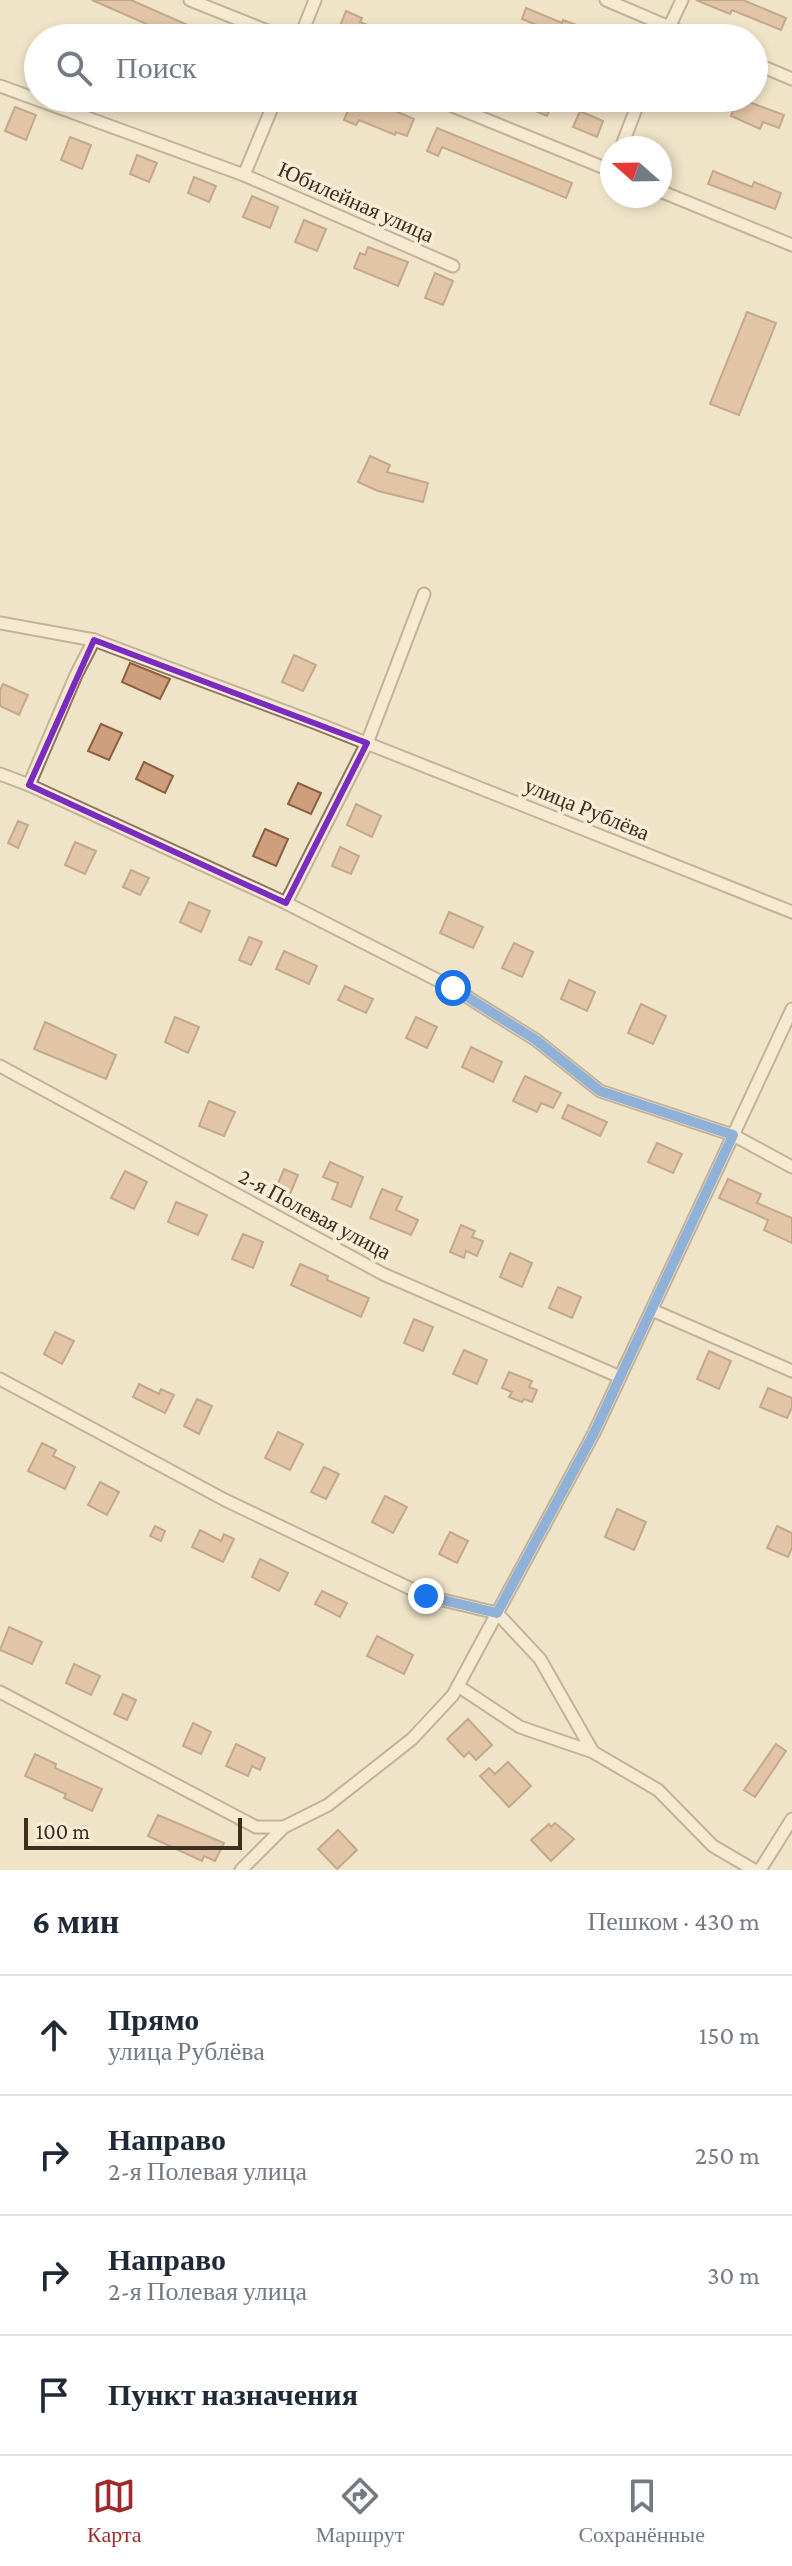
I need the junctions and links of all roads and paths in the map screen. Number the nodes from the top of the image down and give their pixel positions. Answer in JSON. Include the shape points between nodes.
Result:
{"nodes":[{"id":1,"x":190,"y":0,"type":"edge"},
{"id":2,"x":315,"y":0,"type":"edge"},
{"id":3,"x":606,"y":0,"type":"edge"},
{"id":4,"x":682,"y":0,"type":"edge"},
{"id":5,"x":250,"y":24,"type":"edge"},
{"id":6,"x":306,"y":24,"type":"edge"},
{"id":7,"x":651,"y":24,"type":"edge"},
{"id":8,"x":670,"y":24,"type":"edge"},
{"id":9,"x":768,"y":69,"type":"edge"},
{"id":10,"x":792,"y":79,"type":"edge"},
{"id":11,"x":0,"y":86,"type":"edge"},
{"id":12,"x":24,"y":95,"type":"edge"},
{"id":13,"x":71,"y":112,"type":"edge"},
{"id":14,"x":270,"y":112,"type":"edge"},
{"id":15,"x":467,"y":112,"type":"edge"},
{"id":16,"x":635,"y":112,"type":"edge"},
{"id":17,"x":626,"y":136,"type":"edge"},
{"id":18,"x":600,"y":166,"type":"edge"},
{"id":19,"x":244,"y":175,"type":"junction"},
{"id":20,"x":672,"y":196,"type":"edge"},
{"id":21,"x":792,"y":245,"type":"edge"},
{"id":22,"x":453,"y":266,"type":"dead end"},
{"id":23,"x":424,"y":594,"type":"dead end"},
{"id":24,"x":0,"y":623,"type":"edge"},
{"id":25,"x":94,"y":640,"type":"junction"},
{"id":26,"x":367,"y":743,"type":"junction"},
{"id":27,"x":0,"y":774,"type":"edge"},
{"id":28,"x":29,"y":785,"type":"junction"},
{"id":29,"x":286,"y":903,"type":"junction"},
{"id":30,"x":792,"y":912,"type":"edge"},
{"id":31,"x":792,"y":1009,"type":"edge"},
{"id":32,"x":0,"y":1066,"type":"edge"},
{"id":33,"x":733,"y":1135,"type":"junction"},
{"id":34,"x":792,"y":1167,"type":"edge"},
{"id":35,"x":652,"y":1310,"type":"junction"},
{"id":36,"x":792,"y":1371,"type":"edge"},
{"id":37,"x":620,"y":1377,"type":"junction"},
{"id":38,"x":0,"y":1379,"type":"edge"},
{"id":39,"x":497,"y":1613,"type":"junction"},
{"id":40,"x":458,"y":1686,"type":"junction"},
{"id":41,"x":0,"y":1692,"type":"edge"},
{"id":42,"x":593,"y":1752,"type":"junction"},
{"id":43,"x":792,"y":1819,"type":"edge"},
{"id":44,"x":284,"y":1827,"type":"junction"},
{"id":45,"x":241,"y":1870,"type":"edge"},
{"id":46,"x":754,"y":1870,"type":"edge"},
{"id":47,"x":760,"y":1870,"type":"edge"}],
"edges":[{"from":1,"to":5,"type":"street"},
{"from":2,"to":6,"type":"street"},
{"from":3,"to":7,"type":"street"},
{"from":4,"to":8,"type":"street"},
{"from":9,"to":10,"type":"street"},
{"from":11,"to":12,"type":"street","name":"Юбилейная улица"},
{"from":13,"to":19,"type":"street","name":"Юбилейная улица"},
{"from":14,"to":19,"type":"street","name":"Юбилейная улица"},
{"from":15,"to":18,"type":"street"},
{"from":16,"to":17,"type":"street"},
{"from":19,"to":22,"type":"street","name":"Юбилейная улица"},
{"from":20,"to":21,"type":"street"},
{"from":23,"to":26,"type":"street"},
{"from":24,"to":25,"type":"street","name":"улица Рублёва"},
{"from":25,"to":26,"type":"street","name":"улица Рублёва"},
{"from":25,"to":28,"type":"street"},
{"from":26,"to":29,"type":"street"},
{"from":26,"to":30,"type":"street","name":"улица Рублёва"},
{"from":27,"to":28,"type":"street"},
{"from":28,"to":29,"type":"street"},
{"from":29,"to":33,"type":"street","via":[[453,988],[536,1040],[600,1091]]},
{"from":31,"to":33,"type":"street"},
{"from":32,"to":37,"type":"street","name":"2-я Полевая улица","via":[[383,1274]]},
{"from":33,"to":34,"type":"street"},
{"from":33,"to":35,"type":"street"},
{"from":35,"to":36,"type":"street"},
{"from":35,"to":37,"type":"street"},
{"from":37,"to":39,"type":"street"},
{"from":38,"to":39,"type":"street","via":[[225,1500],[426,1596]]},
{"from":39,"to":40,"type":"street"},
{"from":39,"to":42,"type":"street","via":[[540,1659]]},
{"from":40,"to":42,"type":"street","via":[[520,1727]]},
{"from":40,"to":44,"type":"street","via":[[400,1748],[328,1805]]},
{"from":41,"to":44,"type":"street","via":[[256,1827]]},
{"from":42,"to":46,"type":"street","via":[[658,1790],[713,1846]]},
{"from":43,"to":47,"type":"street"},
{"from":44,"to":45,"type":"street"}]}
